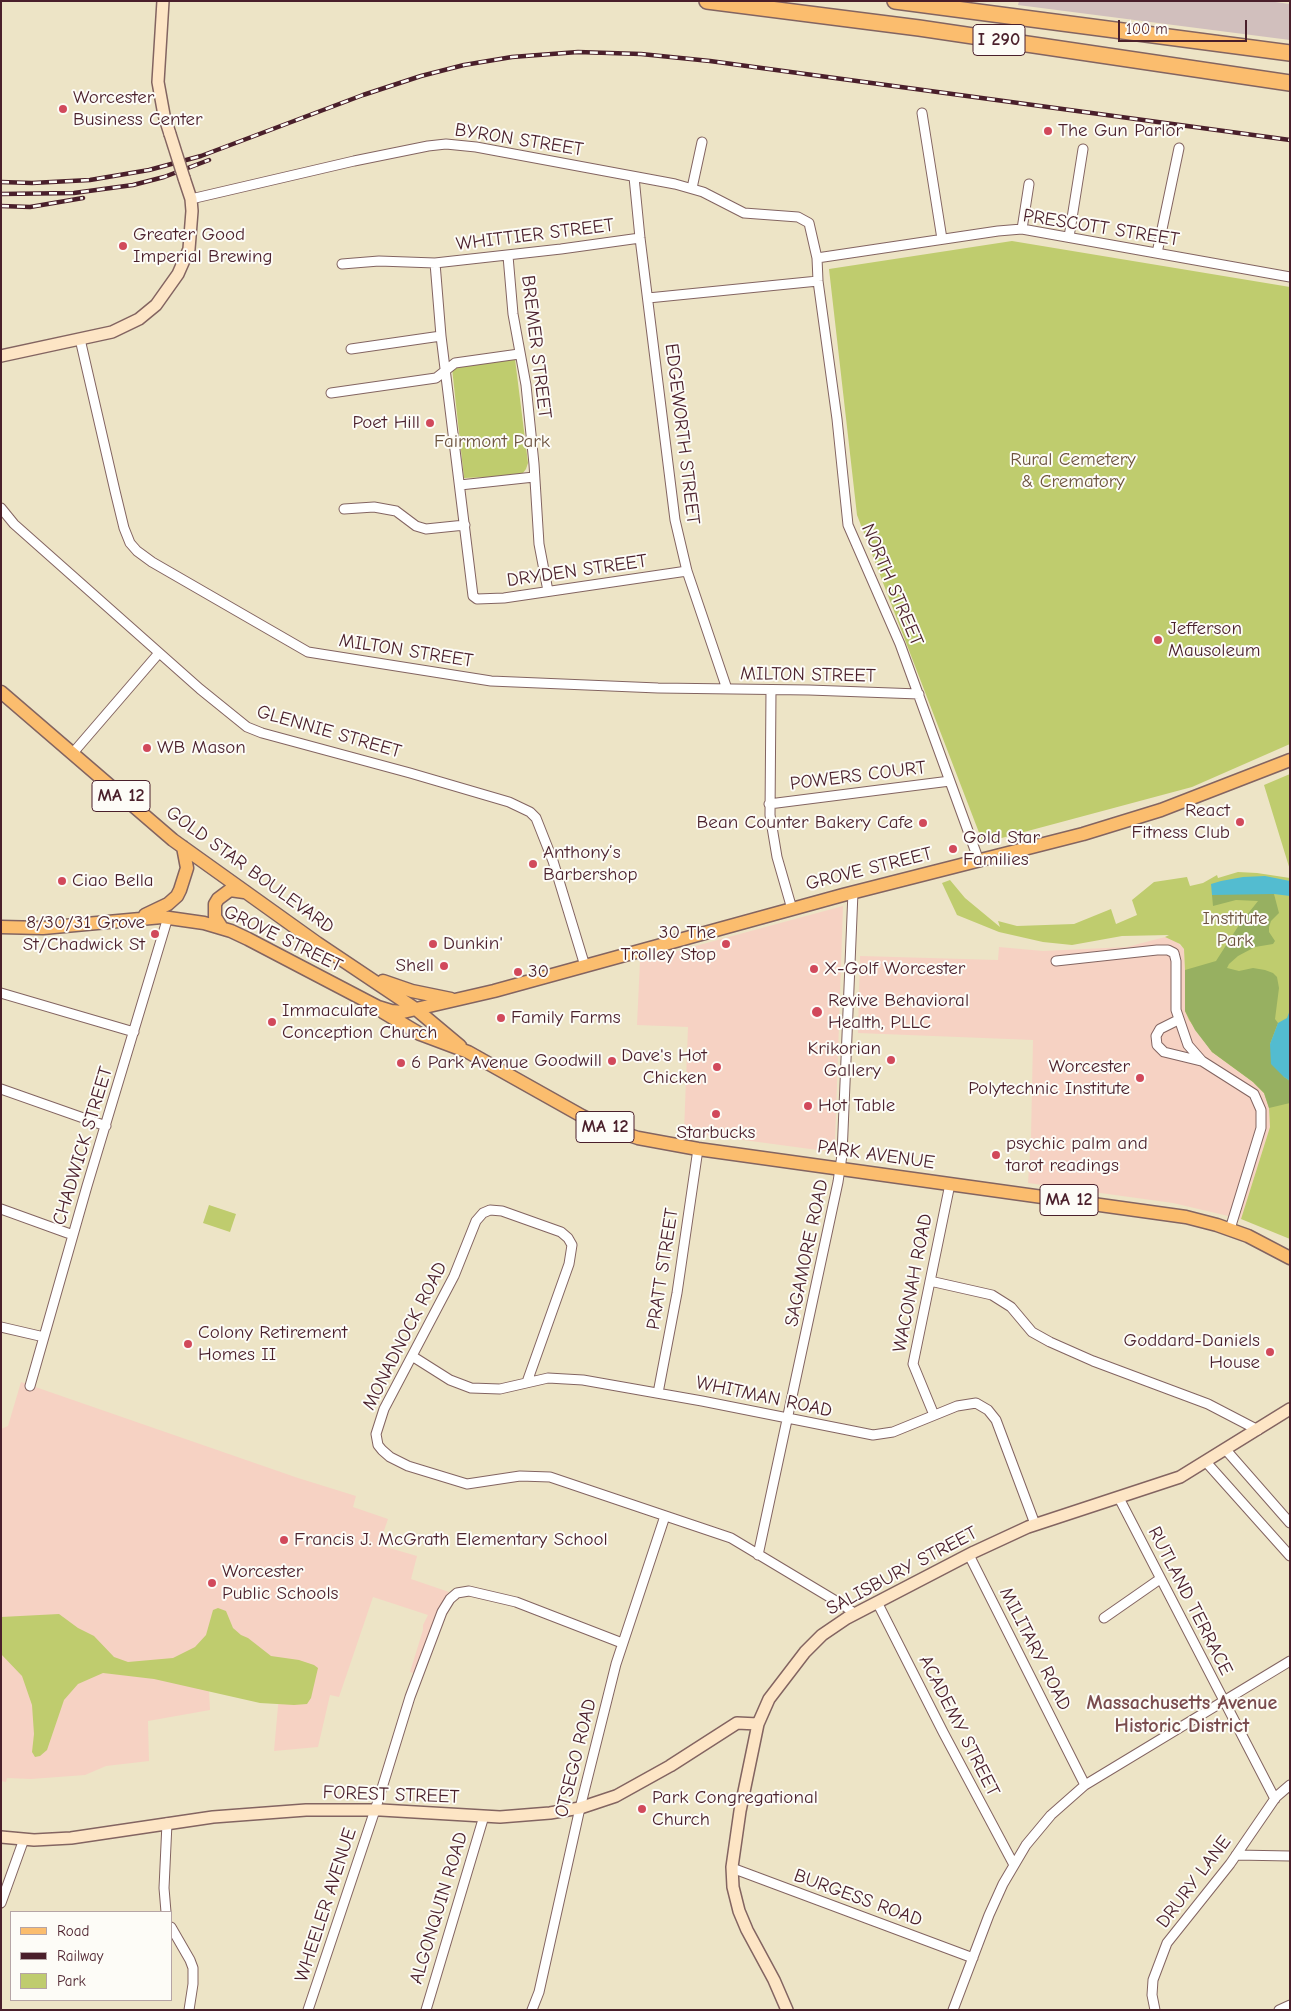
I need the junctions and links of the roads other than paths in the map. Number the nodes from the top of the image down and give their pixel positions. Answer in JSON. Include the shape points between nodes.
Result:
{"nodes":[{"id":1,"x":163,"y":1,"type":"edge"},
{"id":2,"x":707,"y":1,"type":"edge"},
{"id":3,"x":895,"y":1,"type":"edge"},
{"id":4,"x":1290,"y":53,"type":"edge"},
{"id":5,"x":1290,"y":83,"type":"edge"},
{"id":6,"x":922,"y":113,"type":"dead end"},
{"id":7,"x":702,"y":142,"type":"dead end"},
{"id":8,"x":1179,"y":148,"type":"dead end"},
{"id":9,"x":1083,"y":149,"type":"dead end"},
{"id":10,"x":634,"y":177,"type":"junction"},
{"id":11,"x":1029,"y":184,"type":"dead end"},
{"id":12,"x":692,"y":188,"type":"junction"},
{"id":13,"x":191,"y":199,"type":"junction"},
{"id":14,"x":808,"y":223,"type":"joint"},
{"id":15,"x":1022,"y":229,"type":"junction"},
{"id":16,"x":1069,"y":237,"type":"junction"},
{"id":17,"x":640,"y":238,"type":"junction"},
{"id":18,"x":942,"y":240,"type":"junction"},
{"id":19,"x":1157,"y":253,"type":"junction"},
{"id":20,"x":508,"y":256,"type":"junction"},
{"id":21,"x":817,"y":258,"type":"junction"},
{"id":22,"x":435,"y":263,"type":"junction"},
{"id":23,"x":342,"y":264,"type":"dead end"},
{"id":24,"x":1290,"y":277,"type":"edge"},
{"id":25,"x":818,"y":281,"type":"junction"},
{"id":26,"x":648,"y":298,"type":"junction"},
{"id":27,"x":441,"y":336,"type":"junction"},
{"id":28,"x":80,"y":339,"type":"junction"},
{"id":29,"x":351,"y":349,"type":"dead end"},
{"id":30,"x":520,"y":354,"type":"junction"},
{"id":31,"x":1,"y":356,"type":"edge"},
{"id":32,"x":445,"y":370,"type":"junction"},
{"id":33,"x":331,"y":392,"type":"dead end"},
{"id":34,"x":534,"y":477,"type":"junction"},
{"id":35,"x":460,"y":485,"type":"junction"},
{"id":36,"x":1,"y":508,"type":"edge"},
{"id":37,"x":344,"y":509,"type":"dead end"},
{"id":38,"x":465,"y":525,"type":"junction"},
{"id":39,"x":686,"y":571,"type":"junction"},
{"id":40,"x":548,"y":591,"type":"junction"},
{"id":41,"x":159,"y":653,"type":"junction"},
{"id":42,"x":727,"y":689,"type":"junction"},
{"id":43,"x":771,"y":690,"type":"junction"},
{"id":44,"x":1,"y":692,"type":"edge"},
{"id":45,"x":919,"y":694,"type":"junction"},
{"id":46,"x":72,"y":754,"type":"junction"},
{"id":47,"x":1290,"y":760,"type":"edge"},
{"id":48,"x":950,"y":781,"type":"junction"},
{"id":49,"x":769,"y":804,"type":"junction"},
{"id":50,"x":183,"y":847,"type":"junction"},
{"id":51,"x":978,"y":861,"type":"junction"},
{"id":52,"x":853,"y":892,"type":"junction"},
{"id":53,"x":246,"y":893,"type":"junction"},
{"id":54,"x":792,"y":909,"type":"junction"},
{"id":55,"x":168,"y":917,"type":"junction"},
{"id":56,"x":138,"y":918,"type":"junction"},
{"id":57,"x":1,"y":927,"type":"edge"},
{"id":58,"x":222,"y":928,"type":"junction"},
{"id":59,"x":344,"y":961,"type":"junction"},
{"id":60,"x":1056,"y":961,"type":"dead end"},
{"id":61,"x":585,"y":966,"type":"junction"},
{"id":62,"x":1,"y":993,"type":"edge"},
{"id":63,"x":453,"y":1000,"type":"junction"},
{"id":64,"x":378,"y":1007,"type":"junction"},
{"id":65,"x":417,"y":1010,"type":"junction"},
{"id":66,"x":1178,"y":1020,"type":"junction"},
{"id":67,"x":134,"y":1032,"type":"junction"},
{"id":68,"x":468,"y":1052,"type":"junction"},
{"id":69,"x":1202,"y":1061,"type":"junction"},
{"id":70,"x":1,"y":1089,"type":"edge"},
{"id":71,"x":106,"y":1126,"type":"junction"},
{"id":72,"x":698,"y":1149,"type":"junction"},
{"id":73,"x":840,"y":1169,"type":"junction"},
{"id":74,"x":950,"y":1184,"type":"junction"},
{"id":75,"x":1,"y":1209,"type":"edge"},
{"id":76,"x":1230,"y":1229,"type":"junction"},
{"id":77,"x":73,"y":1236,"type":"junction"},
{"id":78,"x":1290,"y":1258,"type":"edge"},
{"id":79,"x":930,"y":1281,"type":"junction"},
{"id":80,"x":1,"y":1326,"type":"edge"},
{"id":81,"x":44,"y":1337,"type":"junction"},
{"id":82,"x":412,"y":1356,"type":"junction"},
{"id":83,"x":527,"y":1382,"type":"junction"},
{"id":84,"x":30,"y":1386,"type":"dead end"},
{"id":85,"x":658,"y":1393,"type":"junction"},
{"id":86,"x":1290,"y":1409,"type":"edge"},
{"id":87,"x":934,"y":1415,"type":"junction"},
{"id":88,"x":787,"y":1418,"type":"junction"},
{"id":89,"x":1258,"y":1430,"type":"junction"},
{"id":90,"x":1226,"y":1450,"type":"junction"},
{"id":91,"x":1206,"y":1462,"type":"junction"},
{"id":92,"x":1118,"y":1498,"type":"junction"},
{"id":93,"x":665,"y":1516,"type":"junction"},
{"id":94,"x":1290,"y":1523,"type":"edge"},
{"id":95,"x":1035,"y":1524,"type":"junction"},
{"id":96,"x":969,"y":1554,"type":"junction"},
{"id":97,"x":758,"y":1555,"type":"junction"},
{"id":98,"x":1290,"y":1556,"type":"edge"},
{"id":99,"x":1160,"y":1579,"type":"junction"},
{"id":100,"x":877,"y":1602,"type":"junction"},
{"id":101,"x":854,"y":1614,"type":"junction"},
{"id":102,"x":1104,"y":1618,"type":"dead end"},
{"id":103,"x":622,"y":1643,"type":"junction"},
{"id":104,"x":1290,"y":1661,"type":"edge"},
{"id":105,"x":1223,"y":1701,"type":"junction"},
{"id":106,"x":758,"y":1724,"type":"junction"},
{"id":107,"x":1085,"y":1784,"type":"junction"},
{"id":108,"x":1290,"y":1785,"type":"edge"},
{"id":109,"x":1275,"y":1799,"type":"junction"},
{"id":110,"x":580,"y":1808,"type":"junction"},
{"id":111,"x":375,"y":1810,"type":"junction"},
{"id":112,"x":484,"y":1816,"type":"junction"},
{"id":113,"x":168,"y":1823,"type":"junction"},
{"id":114,"x":1,"y":1837,"type":"edge"},
{"id":115,"x":24,"y":1839,"type":"junction"},
{"id":116,"x":1236,"y":1855,"type":"junction"},
{"id":117,"x":1290,"y":1856,"type":"edge"},
{"id":118,"x":1014,"y":1865,"type":"junction"},
{"id":119,"x":732,"y":1868,"type":"junction"},
{"id":120,"x":1,"y":1903,"type":"edge"},
{"id":121,"x":166,"y":1911,"type":"edge"},
{"id":122,"x":172,"y":1929,"type":"edge"},
{"id":123,"x":973,"y":1958,"type":"junction"},
{"id":124,"x":1290,"y":2006,"type":"edge"},
{"id":125,"x":189,"y":2010,"type":"edge"},
{"id":126,"x":308,"y":2010,"type":"edge"},
{"id":127,"x":426,"y":2010,"type":"edge"},
{"id":128,"x":532,"y":2010,"type":"edge"},
{"id":129,"x":787,"y":2010,"type":"edge"},
{"id":130,"x":953,"y":2010,"type":"edge"},
{"id":131,"x":1155,"y":2010,"type":"edge"},
{"id":132,"x":1279,"y":2010,"type":"edge"}],
"edges":[{"from":1,"to":13,"type":"main road","bridge":true,"via":[[158,82],[164,115]]},
{"from":2,"to":5,"type":"highway","number":"I 290","via":[[918,28]]},
{"from":3,"to":4,"type":"highway","number":"I 290"},
{"from":6,"to":18,"type":"street"},
{"from":7,"to":12,"type":"street"},
{"from":8,"to":19,"type":"street"},
{"from":9,"to":16,"type":"street"},
{"from":10,"to":12,"type":"street","name":"BYRON STREET"},
{"from":10,"to":13,"type":"street","name":"BYRON STREET","via":[[446,144],[373,157]]},
{"from":10,"to":17,"type":"street","name":"EDGEWORTH STREET"},
{"from":11,"to":15,"type":"street"},
{"from":12,"to":14,"type":"street","name":"BYRON STREET","via":[[744,213],[798,217]]},
{"from":13,"to":28,"type":"main road","via":[[193,221],[189,249],[164,297],[130,324]]},
{"from":14,"to":21,"type":"street","name":"NORTH STREET"},
{"from":15,"to":16,"type":"street","name":"PRESCOTT STREET"},
{"from":15,"to":18,"type":"street","name":"PRESCOTT STREET"},
{"from":16,"to":19,"type":"street","name":"PRESCOTT STREET"},
{"from":17,"to":20,"type":"street","name":"WHITTIER STREET"},
{"from":17,"to":26,"type":"street","name":"EDGEWORTH STREET"},
{"from":18,"to":21,"type":"street","name":"PRESCOTT STREET"},
{"from":19,"to":24,"type":"street","name":"PRESCOTT STREET"},
{"from":20,"to":22,"type":"street","name":"WHITTIER STREET"},
{"from":20,"to":30,"type":"street","name":"BREMER STREET"},
{"from":21,"to":25,"type":"street","name":"NORTH STREET"},
{"from":22,"to":23,"type":"street","name":"WHITTIER STREET","via":[[379,261]]},
{"from":22,"to":27,"type":"street"},
{"from":25,"to":26,"type":"street"},
{"from":25,"to":45,"type":"street","name":"NORTH STREET","via":[[848,525]]},
{"from":26,"to":39,"type":"street","name":"EDGEWORTH STREET","via":[[675,520]]},
{"from":27,"to":29,"type":"street"},
{"from":27,"to":32,"type":"street"},
{"from":28,"to":31,"type":"main road"},
{"from":28,"to":42,"type":"street","name":"MILTON STREET","via":[[130,543],[152,562],[308,652],[492,680]]},
{"from":30,"to":32,"type":"street","via":[[455,363]]},
{"from":30,"to":34,"type":"street","name":"BREMER STREET"},
{"from":32,"to":33,"type":"street","via":[[436,378]]},
{"from":32,"to":35,"type":"street"},
{"from":34,"to":35,"type":"street"},
{"from":34,"to":40,"type":"street","name":"BREMER STREET","via":[[539,544]]},
{"from":35,"to":38,"type":"street"},
{"from":36,"to":41,"type":"street","name":"GLENNIE STREET","via":[[14,524]]},
{"from":37,"to":38,"type":"street","via":[[396,511],[416,526],[426,529]]},
{"from":38,"to":40,"type":"street","name":"DRYDEN STREET","via":[[473,596],[480,599],[504,598]]},
{"from":39,"to":40,"type":"street","name":"DRYDEN STREET"},
{"from":39,"to":42,"type":"street","name":"EDGEWORTH STREET"},
{"from":41,"to":46,"type":"street"},
{"from":41,"to":61,"type":"street","name":"GLENNIE STREET","via":[[253,730],[526,809],[536,818],[546,842]]},
{"from":42,"to":43,"type":"street","name":"MILTON STREET"},
{"from":43,"to":45,"type":"street","name":"MILTON STREET"},
{"from":43,"to":49,"type":"street"},
{"from":44,"to":46,"type":"main road","name":"GOLD STAR BOULEVARD","number":"MA 12"},
{"from":45,"to":48,"type":"street","name":"NORTH STREET"},
{"from":46,"to":50,"type":"main road","name":"GOLD STAR BOULEVARD","number":"MA 12"},
{"from":47,"to":51,"type":"main road","name":"GROVE STREET","via":[[1134,818]]},
{"from":48,"to":49,"type":"street","name":"POWERS COURT"},
{"from":48,"to":51,"type":"street","name":"NORTH STREET"},
{"from":49,"to":54,"type":"street","via":[[772,831]]},
{"from":50,"to":53,"type":"main road","name":"GOLD STAR BOULEVARD","number":"MA 12"},
{"from":50,"to":56,"type":"main road","via":[[187,868],[177,896],[168,904]]},
{"from":51,"to":52,"type":"main road","name":"GROVE STREET"},
{"from":52,"to":54,"type":"main road","name":"GROVE STREET"},
{"from":52,"to":73,"type":"street","name":"SAGAMORE ROAD"},
{"from":53,"to":58,"type":"main road","via":[[230,890],[218,899],[215,917]]},
{"from":53,"to":59,"type":"main road","name":"GOLD STAR BOULEVARD","number":"MA 12"},
{"from":54,"to":61,"type":"main road","name":"GROVE STREET"},
{"from":55,"to":56,"type":"main road","name":"GROVE STREET","number":"MA 12"},
{"from":55,"to":58,"type":"main road","name":"GROVE STREET","number":"MA 12"},
{"from":55,"to":67,"type":"street","name":"CHADWICK STREET"},
{"from":56,"to":57,"type":"main road","name":"GROVE STREET","number":"MA 12","via":[[43,928]]},
{"from":58,"to":64,"type":"main road","name":"GROVE STREET","number":"MA 12"},
{"from":59,"to":63,"type":"main road","name":"GROVE STREET","via":[[400,987]]},
{"from":59,"to":65,"type":"main road","name":"GOLD STAR BOULEVARD","number":"MA 12"},
{"from":60,"to":66,"type":"street","via":[[1170,951],[1176,961],[1174,994]]},
{"from":61,"to":63,"type":"main road","name":"GROVE STREET"},
{"from":62,"to":67,"type":"street"},
{"from":63,"to":65,"type":"main road","name":"GROVE STREET"},
{"from":64,"to":65,"type":"main road","name":"GROVE STREET","via":[[398,1013]]},
{"from":64,"to":68,"type":"main road","name":"PARK AVENUE","number":"MA 12","via":[[420,1034]]},
{"from":65,"to":68,"type":"main road","name":"PARK AVENUE","number":"MA 12"},
{"from":66,"to":69,"type":"street","via":[[1191,1051]]},
{"from":66,"to":69,"type":"street","via":[[1160,1029],[1156,1036],[1157,1045],[1164,1052]]},
{"from":67,"to":71,"type":"street","name":"CHADWICK STREET"},
{"from":68,"to":72,"type":"main road","name":"PARK AVENUE","number":"MA 12","via":[[602,1126],[650,1141]]},
{"from":69,"to":76,"type":"street","via":[[1250,1091],[1261,1110],[1260,1128]]},
{"from":70,"to":71,"type":"street"},
{"from":71,"to":77,"type":"street","name":"CHADWICK STREET"},
{"from":72,"to":73,"type":"main road","name":"PARK AVENUE","number":"MA 12"},
{"from":72,"to":85,"type":"street","name":"PRATT STREET","via":[[677,1293]]},
{"from":73,"to":74,"type":"main road","name":"PARK AVENUE","number":"MA 12"},
{"from":73,"to":88,"type":"street","name":"SAGAMORE ROAD"},
{"from":74,"to":76,"type":"main road","name":"PARK AVENUE","number":"MA 12","via":[[1174,1215]]},
{"from":74,"to":79,"type":"street","name":"WACONAH ROAD"},
{"from":75,"to":77,"type":"street"},
{"from":76,"to":78,"type":"main road","name":"PARK AVENUE","number":"MA 12"},
{"from":77,"to":81,"type":"street","name":"CHADWICK STREET"},
{"from":79,"to":87,"type":"street","name":"WACONAH ROAD","via":[[913,1364]]},
{"from":79,"to":89,"type":"street","via":[[992,1295],[1011,1307],[1030,1330],[1046,1340],[1208,1404]]},
{"from":80,"to":81,"type":"street"},
{"from":81,"to":84,"type":"street","name":"CHADWICK STREET"},
{"from":82,"to":83,"type":"street","name":"WHITMAN ROAD","via":[[450,1380],[471,1388],[496,1389]]},
{"from":82,"to":83,"type":"street","name":"MONADNOCK ROAD","via":[[456,1272],[476,1221],[485,1212],[502,1210],[562,1232],[572,1248]]},
{"from":82,"to":93,"type":"street","name":"MONADNOCK ROAD","via":[[377,1428],[378,1444],[390,1457],[408,1466],[467,1484],[520,1476],[550,1477]]},
{"from":83,"to":85,"type":"street","name":"WHITMAN ROAD","via":[[557,1378]]},
{"from":85,"to":88,"type":"street","name":"WHITMAN ROAD"},
{"from":86,"to":89,"type":"main road","name":"SALISBURY STREET"},
{"from":87,"to":88,"type":"street","name":"WHITMAN ROAD","via":[[880,1435]]},
{"from":87,"to":95,"type":"street","name":"WHITMAN ROAD","via":[[966,1403],[988,1410],[996,1420]]},
{"from":88,"to":97,"type":"street","name":"SAGAMORE ROAD"},
{"from":89,"to":90,"type":"main road","name":"SALISBURY STREET"},
{"from":90,"to":91,"type":"main road","name":"SALISBURY STREET"},
{"from":90,"to":94,"type":"street"},
{"from":91,"to":92,"type":"main road","name":"SALISBURY STREET","via":[[1180,1477]]},
{"from":91,"to":98,"type":"street"},
{"from":92,"to":95,"type":"main road","name":"SALISBURY STREET"},
{"from":92,"to":99,"type":"street","name":"RUTLAND TERRACE"},
{"from":93,"to":97,"type":"street","name":"MONADNOCK ROAD","via":[[731,1538]]},
{"from":93,"to":103,"type":"street","name":"OTSEGO ROAD"},
{"from":95,"to":96,"type":"main road","name":"SALISBURY STREET"},
{"from":96,"to":100,"type":"main road","name":"SALISBURY STREET"},
{"from":96,"to":107,"type":"street","name":"MILITARY ROAD"},
{"from":97,"to":101,"type":"street","name":"MONADNOCK ROAD"},
{"from":99,"to":102,"type":"street"},
{"from":99,"to":105,"type":"street","name":"RUTLAND TERRACE"},
{"from":100,"to":101,"type":"main road","name":"SALISBURY STREET"},
{"from":100,"to":118,"type":"street","name":"ACADEMY STREET"},
{"from":101,"to":106,"type":"main road","name":"SALISBURY STREET","via":[[822,1635],[805,1652],[769,1699]]},
{"from":103,"to":110,"type":"street","name":"OTSEGO ROAD"},
{"from":103,"to":111,"type":"street","name":"WHEELER AVENUE","via":[[516,1602],[470,1591],[454,1594],[442,1612],[410,1697]]},
{"from":104,"to":105,"type":"street"},
{"from":105,"to":107,"type":"street"},
{"from":105,"to":109,"type":"street","name":"RUTLAND TERRACE"},
{"from":106,"to":110,"type":"main road","name":"FOREST STREET","via":[[738,1723],[643,1782],[616,1796]]},
{"from":106,"to":119,"type":"main road","name":"SALISBURY STREET","via":[[741,1802]]},
{"from":107,"to":118,"type":"street","via":[[1042,1825]]},
{"from":108,"to":109,"type":"street","name":"DRURY LANE"},
{"from":109,"to":116,"type":"street","name":"DRURY LANE"},
{"from":110,"to":112,"type":"main road","name":"FOREST STREET","via":[[542,1814]]},
{"from":110,"to":128,"type":"street","name":"OTSEGO ROAD","via":[[539,1992]]},
{"from":111,"to":112,"type":"main road","name":"FOREST STREET"},
{"from":111,"to":113,"type":"main road","name":"FOREST STREET","via":[[284,1811]]},
{"from":111,"to":126,"type":"street","name":"WHEELER AVENUE"},
{"from":112,"to":127,"type":"street","name":"ALGONQUIN ROAD"},
{"from":113,"to":115,"type":"main road","name":"FOREST STREET","via":[[71,1838]]},
{"from":113,"to":121,"type":"street"},
{"from":114,"to":115,"type":"main road","name":"FOREST STREET"},
{"from":115,"to":120,"type":"street"},
{"from":116,"to":117,"type":"street"},
{"from":116,"to":131,"type":"street","name":"DRURY LANE","via":[[1168,1944],[1153,1980]]},
{"from":118,"to":123,"type":"street","via":[[989,1915]]},
{"from":119,"to":123,"type":"street","name":"BURGESS ROAD"},
{"from":119,"to":129,"type":"main road","name":"SALISBURY STREET","via":[[739,1911]]},
{"from":122,"to":125,"type":"street","via":[[193,1968]]},
{"from":123,"to":130,"type":"street"},
{"from":124,"to":132,"type":"street"}]}
